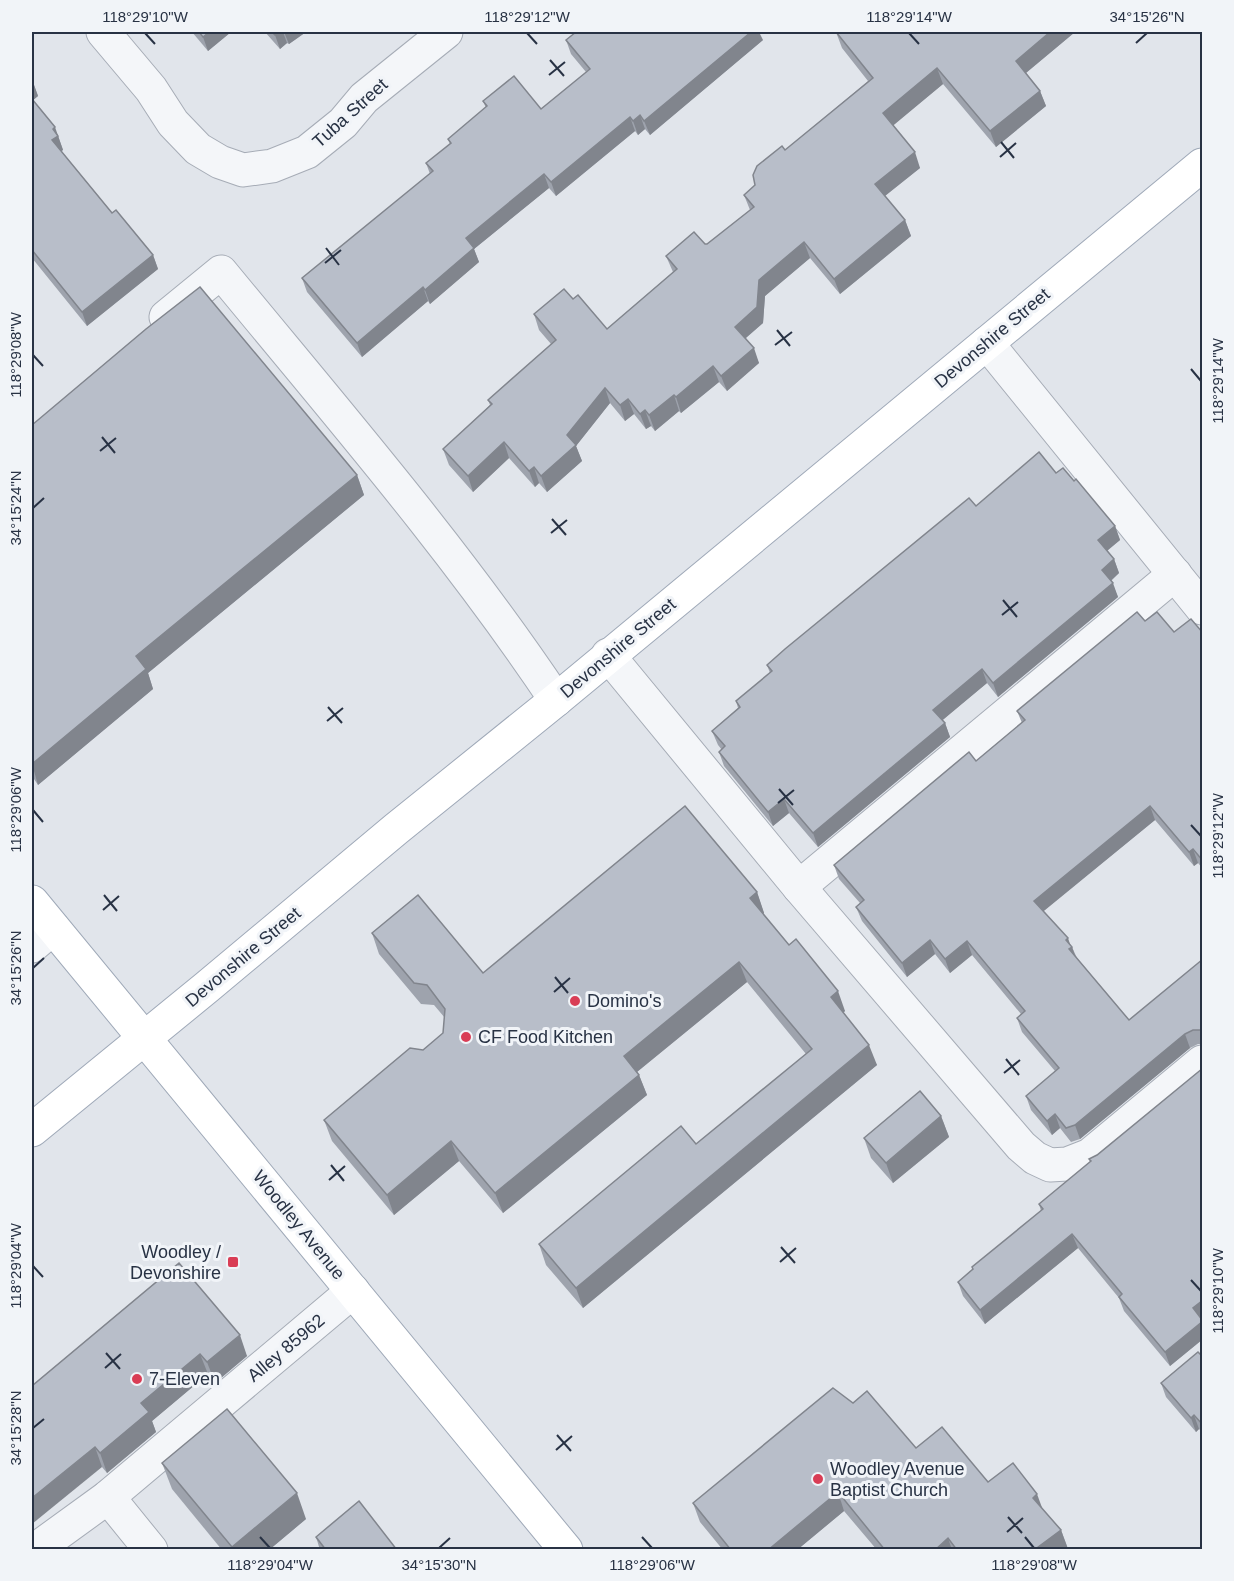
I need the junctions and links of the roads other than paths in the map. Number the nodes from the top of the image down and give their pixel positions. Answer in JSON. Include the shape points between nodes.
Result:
{"nodes":[{"id":1,"x":104,"y":32,"type":"edge"},
{"id":2,"x":446,"y":32,"type":"edge"},
{"id":3,"x":1203,"y":165,"type":"edge"},
{"id":4,"x":146,"y":333,"type":"edge"},
{"id":5,"x":987,"y":343,"type":"junction"},
{"id":6,"x":1175,"y":574,"type":"junction"},
{"id":7,"x":1203,"y":608,"type":"edge"},
{"id":8,"x":608,"y":655,"type":"junction"},
{"id":9,"x":556,"y":700,"type":"junction"},
{"id":10,"x":799,"y":886,"type":"junction"},
{"id":11,"x":32,"y":902,"type":"edge"},
{"id":12,"x":42,"y":937,"type":"edge"},
{"id":13,"x":145,"y":1038,"type":"junction"},
{"id":14,"x":1203,"y":1062,"type":"edge"},
{"id":15,"x":33,"y":1126,"type":"edge"},
{"id":16,"x":353,"y":1291,"type":"junction"},
{"id":17,"x":108,"y":1497,"type":"junction"},
{"id":18,"x":34,"y":1550,"type":"edge"},
{"id":19,"x":151,"y":1550,"type":"edge"},
{"id":20,"x":566,"y":1550,"type":"edge"}],
"edges":[{"from":1,"to":2,"type":"street","name":"Tuba Street","via":[[151,89],[173,123],[198,149],[243,170],[272,166],[307,152],[343,123],[364,98]]},
{"from":3,"to":5,"type":"main road","name":"Devonshire Street"},
{"from":4,"to":9,"type":"street","via":[[221,272],[413,505],[508,629]]},
{"from":5,"to":6,"type":"street"},
{"from":5,"to":8,"type":"main road","name":"Devonshire Street"},
{"from":6,"to":7,"type":"street"},
{"from":6,"to":10,"type":"street"},
{"from":8,"to":9,"type":"main road","name":"Devonshire Street"},
{"from":8,"to":10,"type":"street"},
{"from":9,"to":13,"type":"main road","name":"Devonshire Street"},
{"from":10,"to":14,"type":"street","via":[[1021,1146],[1050,1165],[1067,1164],[1090,1155]]},
{"from":11,"to":12,"type":"main road","name":"Woodley Avenue"},
{"from":12,"to":13,"type":"main road","name":"Woodley Avenue"},
{"from":13,"to":15,"type":"main road","name":"Devonshire Street"},
{"from":13,"to":16,"type":"main road","name":"Woodley Avenue"},
{"from":16,"to":17,"type":"street","name":"Alley 85962"},
{"from":16,"to":20,"type":"main road","name":"Woodley Avenue"},
{"from":17,"to":18,"type":"street","name":"Alley 85962"},
{"from":17,"to":19,"type":"street"}]}
